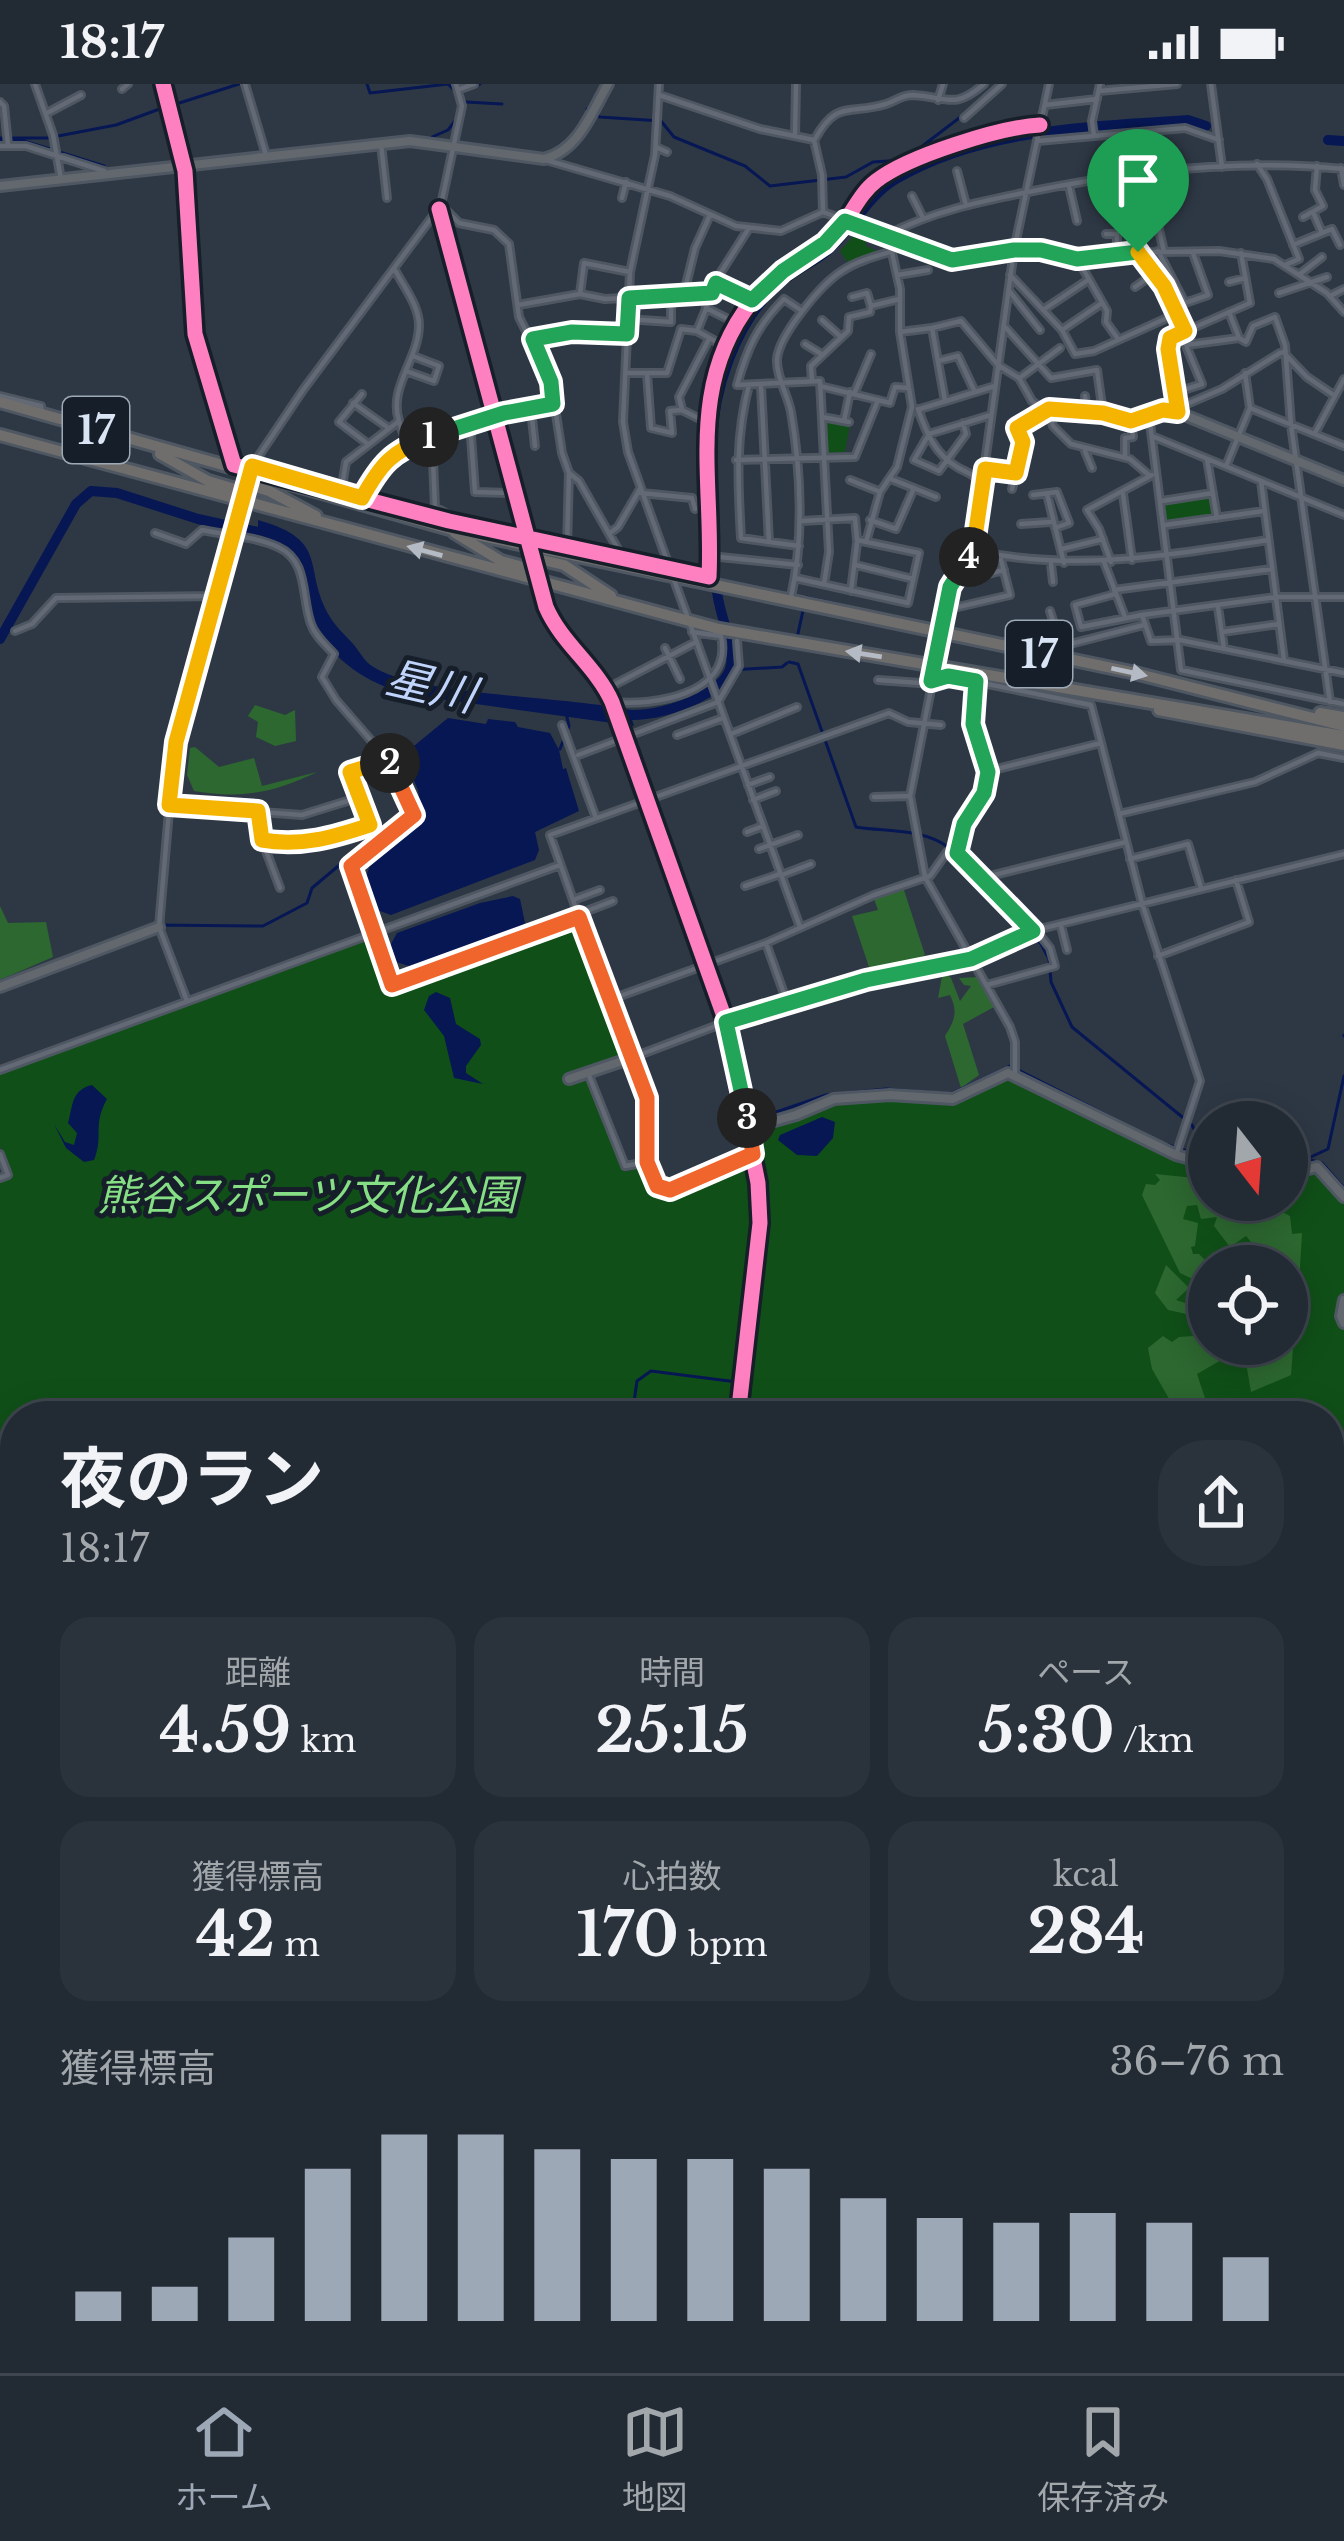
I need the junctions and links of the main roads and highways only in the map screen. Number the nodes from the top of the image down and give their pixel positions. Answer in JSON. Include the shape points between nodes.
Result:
{"nodes":[{"id":1,"x":0,"y":399,"type":"edge"},
{"id":2,"x":0,"y":435,"type":"edge"},
{"id":3,"x":245,"y":484,"type":"junction"},
{"id":4,"x":451,"y":525,"type":"junction"},
{"id":5,"x":531,"y":558,"type":"junction"},
{"id":6,"x":640,"y":610,"type":"junction"},
{"id":7,"x":1103,"y":697,"type":"junction"},
{"id":8,"x":1344,"y":721,"type":"edge"},
{"id":9,"x":1344,"y":736,"type":"edge"},
{"id":10,"x":1344,"y":746,"type":"edge"}],
"edges":[{"from":1,"to":3,"type":"highway","number":"17","via":[[136,442],[208,481]]},
{"from":2,"to":3,"type":"highway","number":"17"},
{"from":3,"to":4,"type":"highway","number":"17"},
{"from":5,"to":3,"type":"highway","number":"17","one_way":true,"via":[[340,528]]},
{"from":4,"to":5,"type":"highway","number":"17"},
{"from":4,"to":5,"type":"highway","via":[[500,561]]},
{"from":5,"to":6,"type":"highway","number":"17"},
{"from":5,"to":6,"type":"highway","via":[[564,565]]},
{"from":5,"to":8,"type":"highway","number":"17","one_way":true,"via":[[672,574]]},
{"from":7,"to":6,"type":"highway","number":"17","one_way":true,"via":[[736,637]]},
{"from":7,"to":9,"type":"highway","number":"17"},
{"from":7,"to":10,"type":"highway","number":"17"}]}
